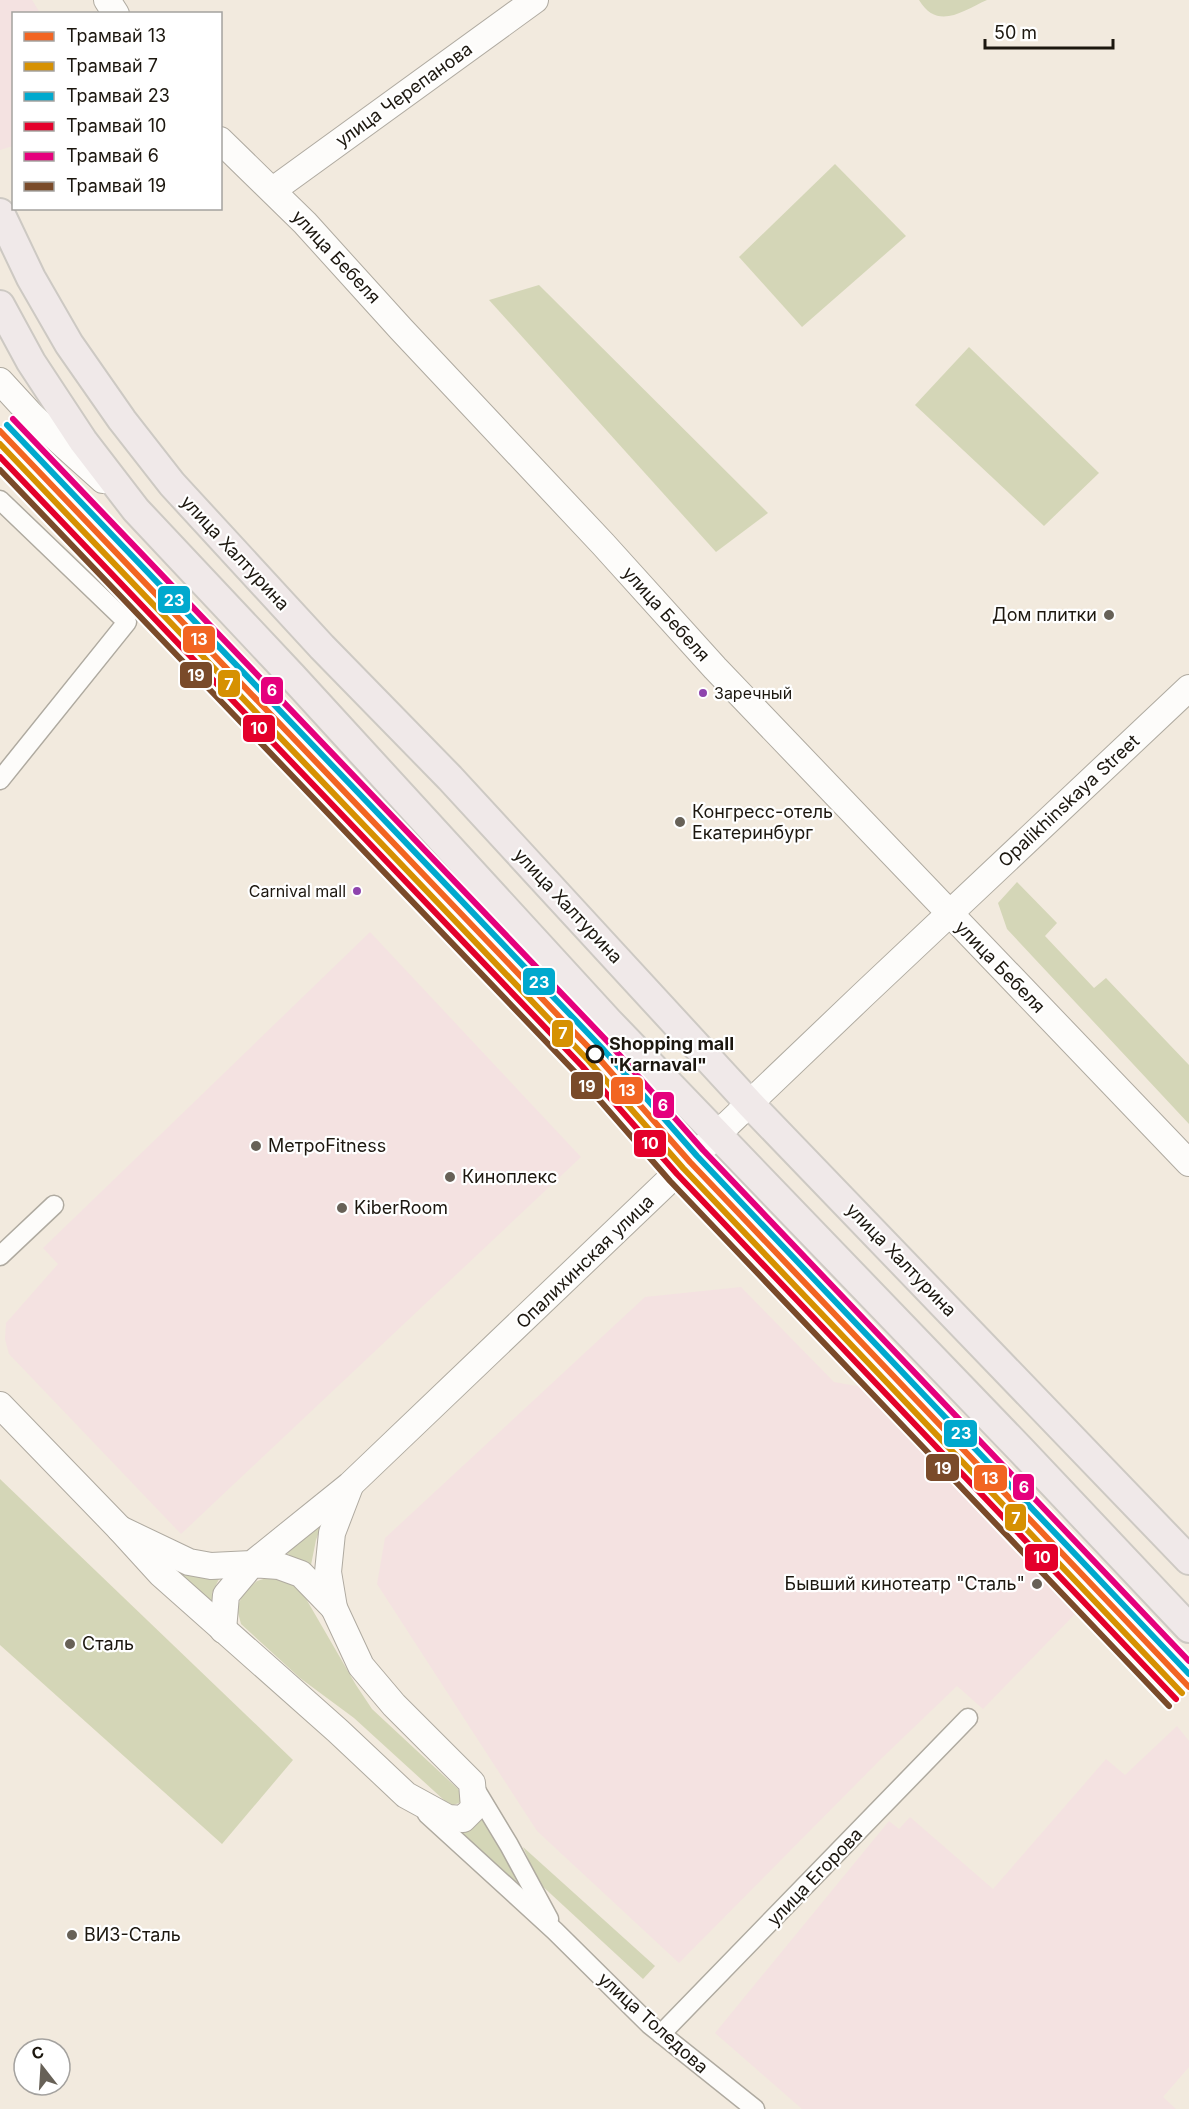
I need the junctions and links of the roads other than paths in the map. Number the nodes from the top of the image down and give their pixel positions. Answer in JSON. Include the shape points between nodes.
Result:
{"nodes":[{"id":1,"x":535,"y":0,"type":"edge"},
{"id":2,"x":222,"y":142,"type":"edge"},
{"id":3,"x":273,"y":190,"type":"junction"},
{"id":4,"x":0,"y":213,"type":"edge"},
{"id":5,"x":0,"y":305,"type":"edge"},
{"id":6,"x":0,"y":381,"type":"edge"},
{"id":7,"x":0,"y":500,"type":"edge"},
{"id":8,"x":136,"y":510,"type":"junction"},
{"id":9,"x":1189,"y":688,"type":"edge"},
{"id":10,"x":0,"y":780,"type":"edge"},
{"id":11,"x":950,"y":914,"type":"junction"},
{"id":12,"x":751,"y":1105,"type":"junction"},
{"id":13,"x":717,"y":1136,"type":"junction"},
{"id":14,"x":1189,"y":1163,"type":"edge"},
{"id":15,"x":54,"y":1205,"type":"dead end"},
{"id":16,"x":0,"y":1256,"type":"edge"},
{"id":17,"x":0,"y":1405,"type":"edge"},
{"id":18,"x":350,"y":1485,"type":"junction"},
{"id":19,"x":120,"y":1529,"type":"junction"},
{"id":20,"x":1189,"y":1560,"type":"edge"},
{"id":21,"x":252,"y":1564,"type":"junction"},
{"id":22,"x":334,"y":1608,"type":"junction"},
{"id":23,"x":1189,"y":1628,"type":"edge"},
{"id":24,"x":223,"y":1630,"type":"junction"},
{"id":25,"x":968,"y":1718,"type":"dead end"},
{"id":26,"x":472,"y":1784,"type":"junction"},
{"id":27,"x":406,"y":1795,"type":"junction"},
{"id":28,"x":555,"y":1931,"type":"junction"},
{"id":29,"x":662,"y":2034,"type":"junction"},
{"id":30,"x":755,"y":2109,"type":"edge"}],
"edges":[{"from":1,"to":3,"type":"street","name":"улица Черепанова"},
{"from":2,"to":3,"type":"street","name":"улица Бебеля"},
{"from":3,"to":11,"type":"street","name":"улица Бебеля","via":[[715,668]]},
{"from":4,"to":12,"type":"main road","name":"улица Халтурина","via":[[69,344],[171,484],[450,778]]},
{"from":5,"to":8,"type":"main road","via":[[31,362],[83,441]]},
{"from":6,"to":8,"type":"street","via":[[34,418]]},
{"from":7,"to":10,"type":"street","via":[[127,622]]},
{"from":8,"to":13,"type":"main road"},
{"from":9,"to":11,"type":"street","name":"Opalikhinskaya Street"},
{"from":11,"to":12,"type":"street","name":"Опалихинская улица"},
{"from":11,"to":14,"type":"street","name":"улица Бебеля"},
{"from":12,"to":13,"type":"street","name":"Опалихинская улица"},
{"from":12,"to":20,"type":"main road","name":"улица Халтурина"},
{"from":13,"to":18,"type":"street","name":"Опалихинская улица"},
{"from":13,"to":23,"type":"main road"},
{"from":15,"to":16,"type":"street"},
{"from":17,"to":19,"type":"street"},
{"from":18,"to":21,"type":"street","name":"Опалихинская улица"},
{"from":18,"to":22,"type":"street","via":[[332,1533],[328,1572]]},
{"from":19,"to":21,"type":"street","via":[[189,1562],[211,1566]]},
{"from":19,"to":24,"type":"street","via":[[161,1574]]},
{"from":21,"to":22,"type":"street","via":[[279,1566],[301,1574]]},
{"from":21,"to":24,"type":"street","name":"Опалихинская улица","via":[[226,1595]]},
{"from":22,"to":26,"type":"street","via":[[361,1666]]},
{"from":24,"to":27,"type":"street"},
{"from":25,"to":29,"type":"street","name":"улица Егорова"},
{"from":26,"to":27,"type":"street","via":[[474,1808],[463,1819],[448,1818]]},
{"from":26,"to":28,"type":"street"},
{"from":27,"to":28,"type":"street","name":"улица Толедова"},
{"from":28,"to":29,"type":"street","name":"улица Толедова"},
{"from":29,"to":30,"type":"street","name":"улица Толедова"}]}
